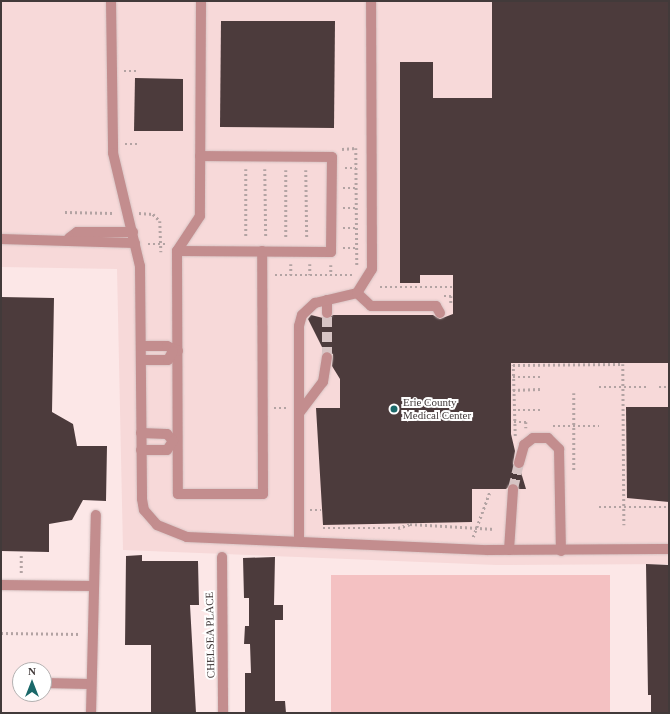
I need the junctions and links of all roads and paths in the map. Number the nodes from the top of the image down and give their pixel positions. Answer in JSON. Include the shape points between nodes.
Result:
{"nodes":[{"id":1,"x":111,"y":1,"type":"edge"},
{"id":2,"x":201,"y":1,"type":"edge"},
{"id":3,"x":371,"y":1,"type":"edge"},
{"id":4,"x":118,"y":71,"type":"dead end"},
{"id":5,"x":139,"y":71,"type":"dead end"},
{"id":6,"x":120,"y":144,"type":"dead end"},
{"id":7,"x":140,"y":144,"type":"dead end"},
{"id":8,"x":338,"y":149,"type":"dead end"},
{"id":9,"x":200,"y":156,"type":"junction"},
{"id":10,"x":306,"y":168,"type":"dead end"},
{"id":11,"x":341,"y":168,"type":"dead end"},
{"id":12,"x":356,"y":168,"type":"junction"},
{"id":13,"x":246,"y":169,"type":"dead end"},
{"id":14,"x":266,"y":169,"type":"dead end"},
{"id":15,"x":286,"y":169,"type":"dead end"},
{"id":16,"x":341,"y":188,"type":"dead end"},
{"id":17,"x":356,"y":188,"type":"junction"},
{"id":18,"x":341,"y":208,"type":"dead end"},
{"id":19,"x":356,"y":208,"type":"junction"},
{"id":20,"x":65,"y":212,"type":"dead end"},
{"id":21,"x":113,"y":213,"type":"dead end"},
{"id":22,"x":139,"y":213,"type":"dead end"},
{"id":23,"x":341,"y":228,"type":"dead end"},
{"id":24,"x":356,"y":228,"type":"junction"},
{"id":25,"x":132,"y":232,"type":"junction"},
{"id":26,"x":69,"y":238,"type":"junction"},
{"id":27,"x":1,"y":239,"type":"edge"},
{"id":28,"x":266,"y":240,"type":"dead end"},
{"id":29,"x":286,"y":240,"type":"dead end"},
{"id":30,"x":307,"y":240,"type":"dead end"},
{"id":31,"x":246,"y":241,"type":"dead end"},
{"id":32,"x":135,"y":243,"type":"junction"},
{"id":33,"x":146,"y":244,"type":"dead end"},
{"id":34,"x":161,"y":244,"type":"junction"},
{"id":35,"x":168,"y":244,"type":"dead end"},
{"id":36,"x":341,"y":248,"type":"dead end"},
{"id":37,"x":356,"y":248,"type":"junction"},
{"id":38,"x":177,"y":251,"type":"junction"},
{"id":39,"x":262,"y":251,"type":"junction"},
{"id":40,"x":161,"y":252,"type":"dead end"},
{"id":41,"x":270,"y":275,"type":"dead end"},
{"id":42,"x":380,"y":287,"type":"dead end"},
{"id":43,"x":452,"y":287,"type":"dead end"},
{"id":44,"x":357,"y":293,"type":"junction"},
{"id":45,"x":327,"y":300,"type":"junction"},
{"id":46,"x":327,"y":313,"type":"tunnel mouth"},
{"id":47,"x":440,"y":313,"type":"dead end"},
{"id":48,"x":141,"y":346,"type":"junction"},
{"id":49,"x":175,"y":351,"type":"junction"},
{"id":50,"x":327,"y":357,"type":"tunnel mouth"},
{"id":51,"x":141,"y":360,"type":"junction"},
{"id":52,"x":513,"y":377,"type":"junction"},
{"id":53,"x":540,"y":377,"type":"dead end"},
{"id":54,"x":599,"y":387,"type":"dead end"},
{"id":55,"x":623,"y":387,"type":"junction"},
{"id":56,"x":649,"y":387,"type":"dead end"},
{"id":57,"x":659,"y":387,"type":"dead end"},
{"id":58,"x":669,"y":387,"type":"edge"},
{"id":59,"x":540,"y":389,"type":"dead end"},
{"id":60,"x":513,"y":390,"type":"junction"},
{"id":61,"x":574,"y":393,"type":"dead end"},
{"id":62,"x":271,"y":408,"type":"dead end"},
{"id":63,"x":285,"y":408,"type":"dead end"},
{"id":64,"x":513,"y":410,"type":"junction"},
{"id":65,"x":541,"y":410,"type":"dead end"},
{"id":66,"x":299,"y":414,"type":"junction"},
{"id":67,"x":514,"y":422,"type":"junction"},
{"id":68,"x":527,"y":426,"type":"dead end"},
{"id":69,"x":551,"y":426,"type":"dead end"},
{"id":70,"x":574,"y":426,"type":"junction"},
{"id":71,"x":599,"y":426,"type":"dead end"},
{"id":72,"x":141,"y":433,"type":"junction"},
{"id":73,"x":514,"y":437,"type":"dead end"},
{"id":74,"x":176,"y":441,"type":"junction"},
{"id":75,"x":141,"y":450,"type":"junction"},
{"id":76,"x":519,"y":463,"type":"tunnel mouth"},
{"id":77,"x":574,"y":479,"type":"dead end"},
{"id":78,"x":513,"y":489,"type":"tunnel mouth"},
{"id":79,"x":490,"y":491,"type":"dead end"},
{"id":80,"x":654,"y":503,"type":"dead end"},
{"id":81,"x":600,"y":507,"type":"dead end"},
{"id":82,"x":624,"y":507,"type":"junction"},
{"id":83,"x":654,"y":507,"type":"junction"},
{"id":84,"x":669,"y":507,"type":"edge"},
{"id":85,"x":308,"y":510,"type":"dead end"},
{"id":86,"x":321,"y":510,"type":"dead end"},
{"id":87,"x":96,"y":515,"type":"dead end"},
{"id":88,"x":624,"y":525,"type":"dead end"},
{"id":89,"x":323,"y":528,"type":"dead end"},
{"id":90,"x":476,"y":529,"type":"junction"},
{"id":91,"x":495,"y":529,"type":"dead end"},
{"id":92,"x":299,"y":540,"type":"junction"},
{"id":93,"x":669,"y":549,"type":"edge"},
{"id":94,"x":509,"y":550,"type":"junction"},
{"id":95,"x":560,"y":551,"type":"junction"},
{"id":96,"x":21,"y":554,"type":"dead end"},
{"id":97,"x":222,"y":557,"type":"dead end"},
{"id":98,"x":21,"y":574,"type":"dead end"},
{"id":99,"x":1,"y":584,"type":"edge"},
{"id":100,"x":93,"y":586,"type":"junction"},
{"id":101,"x":1,"y":633,"type":"edge"},
{"id":102,"x":91,"y":634,"type":"junction"},
{"id":103,"x":52,"y":683,"type":"edge"},
{"id":104,"x":90,"y":684,"type":"junction"},
{"id":105,"x":91,"y":713,"type":"edge"},
{"id":106,"x":223,"y":713,"type":"edge"}],
"edges":[{"from":1,"to":25,"type":"street","via":[[113,152]]},
{"from":2,"to":9,"type":"street"},
{"from":3,"to":44,"type":"street","via":[[372,269]]},
{"from":4,"to":5,"type":"path"},
{"from":6,"to":7,"type":"path"},
{"from":8,"to":12,"type":"path","via":[[356,148]]},
{"from":9,"to":38,"type":"street","via":[[200,216]]},
{"from":9,"to":39,"type":"street","via":[[332,157],[331,252]]},
{"from":10,"to":30,"type":"path"},
{"from":11,"to":12,"type":"path"},
{"from":12,"to":17,"type":"path"},
{"from":13,"to":31,"type":"path"},
{"from":14,"to":28,"type":"path"},
{"from":15,"to":29,"type":"path"},
{"from":16,"to":17,"type":"path"},
{"from":17,"to":19,"type":"path"},
{"from":18,"to":19,"type":"path"},
{"from":19,"to":24,"type":"path"},
{"from":20,"to":21,"type":"path"},
{"from":22,"to":34,"type":"path","via":[[158,218]]},
{"from":23,"to":24,"type":"path"},
{"from":24,"to":37,"type":"path"},
{"from":25,"to":26,"type":"street","via":[[77,232]]},
{"from":25,"to":32,"type":"street"},
{"from":26,"to":27,"type":"street"},
{"from":26,"to":32,"type":"street","via":[[77,243]]},
{"from":32,"to":48,"type":"street","via":[[140,266]]},
{"from":33,"to":34,"type":"path"},
{"from":34,"to":35,"type":"path"},
{"from":34,"to":40,"type":"path"},
{"from":36,"to":37,"type":"path"},
{"from":37,"to":41,"type":"path","via":[[357,275]]},
{"from":38,"to":39,"type":"street"},
{"from":38,"to":49,"type":"street"},
{"from":39,"to":74,"type":"street","via":[[263,494],[178,494]]},
{"from":42,"to":43,"type":"path"},
{"from":44,"to":45,"type":"street","via":[[343,299]]},
{"from":44,"to":47,"type":"street","via":[[371,306],[433,306]]},
{"from":45,"to":46,"type":"street"},
{"from":45,"to":66,"type":"street","via":[[310,307],[299,326]]},
{"from":48,"to":49,"type":"street","via":[[167,346]]},
{"from":48,"to":51,"type":"street"},
{"from":49,"to":51,"type":"street","via":[[168,360]]},
{"from":49,"to":74,"type":"street"},
{"from":50,"to":66,"type":"street","via":[[323,382],[307,398]]},
{"from":51,"to":72,"type":"street"},
{"from":52,"to":53,"type":"path"},
{"from":52,"to":55,"type":"path","via":[[513,365],[623,364]]},
{"from":52,"to":60,"type":"path"},
{"from":54,"to":55,"type":"path"},
{"from":55,"to":56,"type":"path"},
{"from":55,"to":82,"type":"path"},
{"from":57,"to":58,"type":"path"},
{"from":59,"to":60,"type":"path"},
{"from":60,"to":64,"type":"path"},
{"from":61,"to":70,"type":"path"},
{"from":62,"to":63,"type":"path"},
{"from":64,"to":65,"type":"path"},
{"from":64,"to":67,"type":"path"},
{"from":66,"to":92,"type":"street"},
{"from":67,"to":68,"type":"path","via":[[526,422]]},
{"from":67,"to":73,"type":"path"},
{"from":69,"to":70,"type":"path"},
{"from":70,"to":71,"type":"path"},
{"from":70,"to":77,"type":"path"},
{"from":72,"to":74,"type":"street","via":[[167,434]]},
{"from":72,"to":75,"type":"street"},
{"from":74,"to":75,"type":"street","via":[[168,450]]},
{"from":75,"to":92,"type":"street","via":[[144,510],[166,531],[187,537]]},
{"from":76,"to":95,"type":"street","via":[[524,445],[533,438],[548,438],[559,449]]},
{"from":78,"to":94,"type":"street"},
{"from":79,"to":90,"type":"path"},
{"from":80,"to":83,"type":"path"},
{"from":81,"to":82,"type":"path"},
{"from":82,"to":83,"type":"path"},
{"from":82,"to":88,"type":"path"},
{"from":83,"to":84,"type":"path"},
{"from":85,"to":86,"type":"path"},
{"from":87,"to":100,"type":"street"},
{"from":89,"to":90,"type":"path","via":[[398,528],[410,524]]},
{"from":90,"to":91,"type":"path"},
{"from":92,"to":94,"type":"street"},
{"from":93,"to":95,"type":"street"},
{"from":94,"to":95,"type":"street"},
{"from":96,"to":98,"type":"path"},
{"from":97,"to":106,"type":"street","name":"CHELSEA PLACE"},
{"from":99,"to":100,"type":"street"},
{"from":100,"to":102,"type":"street"},
{"from":101,"to":102,"type":"path"},
{"from":102,"to":104,"type":"street"},
{"from":103,"to":104,"type":"street"},
{"from":104,"to":105,"type":"street"}]}
